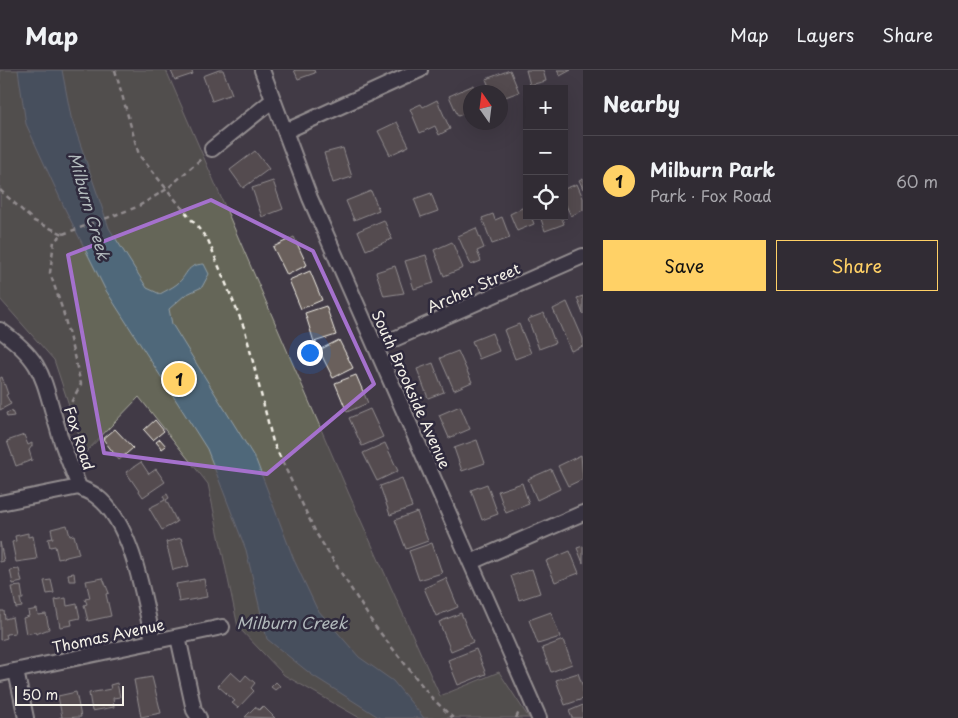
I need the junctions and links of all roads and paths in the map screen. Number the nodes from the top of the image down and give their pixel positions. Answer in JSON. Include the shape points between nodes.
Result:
{"nodes":[{"id":1,"x":115,"y":70,"type":"edge"},
{"id":2,"x":262,"y":70,"type":"edge"},
{"id":3,"x":420,"y":70,"type":"edge"},
{"id":4,"x":273,"y":100,"type":"junction"},
{"id":5,"x":286,"y":131,"type":"junction"},
{"id":6,"x":212,"y":149,"type":"joint"},
{"id":7,"x":167,"y":189,"type":"junction"},
{"id":8,"x":0,"y":190,"type":"edge"},
{"id":9,"x":63,"y":234,"type":"junction"},
{"id":10,"x":583,"y":256,"type":"edge"},
{"id":11,"x":1,"y":331,"type":"edge"},
{"id":12,"x":376,"y":347,"type":"junction"},
{"id":13,"x":58,"y":429,"type":"junction"},
{"id":14,"x":79,"y":487,"type":"junction"},
{"id":15,"x":0,"y":503,"type":"edge"},
{"id":16,"x":583,"y":513,"type":"edge"},
{"id":17,"x":471,"y":562,"type":"junction"},
{"id":18,"x":222,"y":628,"type":"dead end"},
{"id":19,"x":178,"y":637,"type":"junction"},
{"id":20,"x":153,"y":641,"type":"junction"},
{"id":21,"x":16,"y":670,"type":"junction"},
{"id":22,"x":0,"y":674,"type":"edge"},
{"id":23,"x":26,"y":718,"type":"edge"},
{"id":24,"x":199,"y":718,"type":"edge"},
{"id":25,"x":453,"y":718,"type":"edge"},
{"id":26,"x":539,"y":718,"type":"edge"}],
"edges":[{"from":1,"to":7,"type":"path","via":[[139,154]]},
{"from":2,"to":4,"type":"street","name":"South Brookside Avenue"},
{"from":3,"to":5,"type":"street"},
{"from":4,"to":5,"type":"street","name":"South Brookside Avenue"},
{"from":4,"to":6,"type":"street"},
{"from":5,"to":12,"type":"street","name":"South Brookside Avenue","via":[[310,198]]},
{"from":6,"to":7,"type":"path"},
{"from":7,"to":9,"type":"path","via":[[137,207]]},
{"from":7,"to":25,"type":"path","via":[[208,240],[245,330],[273,442],[316,533],[374,625],[432,698]]},
{"from":8,"to":9,"type":"path","via":[[34,221]]},
{"from":9,"to":13,"type":"path","via":[[54,242],[50,273],[81,384]]},
{"from":10,"to":12,"type":"street","name":"Archer Street"},
{"from":11,"to":13,"type":"street","name":"Fox Road","via":[[21,345],[40,371]]},
{"from":12,"to":17,"type":"street","name":"South Brookside Avenue"},
{"from":13,"to":14,"type":"street","name":"Fox Road"},
{"from":14,"to":15,"type":"street"},
{"from":14,"to":20,"type":"street","name":"Fox Road","via":[[96,496],[108,508],[128,542],[136,562]]},
{"from":16,"to":17,"type":"street"},
{"from":17,"to":26,"type":"street","name":"South Brookside Avenue"},
{"from":18,"to":19,"type":"street","name":"Thomas Avenue"},
{"from":19,"to":20,"type":"street","name":"Thomas Avenue"},
{"from":19,"to":24,"type":"street","via":[[194,710]]},
{"from":20,"to":21,"type":"street","name":"Thomas Avenue"},
{"from":21,"to":22,"type":"street","name":"Thomas Avenue"},
{"from":21,"to":23,"type":"street"}]}
